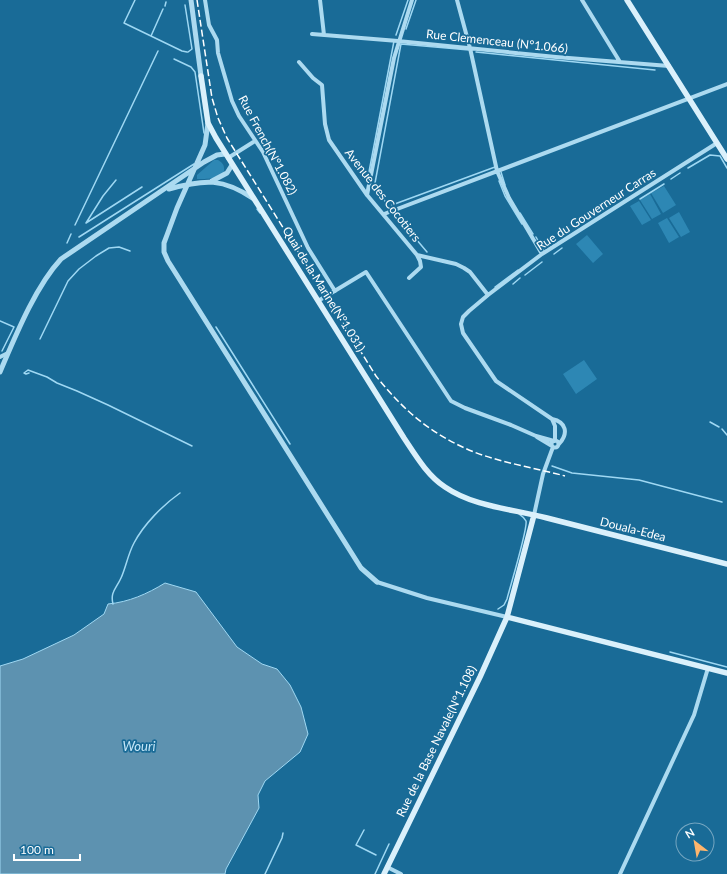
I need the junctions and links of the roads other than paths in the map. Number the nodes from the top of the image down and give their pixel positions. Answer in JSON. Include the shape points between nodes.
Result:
{"nodes":[{"id":1,"x":191,"y":0,"type":"edge"},
{"id":2,"x":205,"y":0,"type":"edge"},
{"id":3,"x":320,"y":0,"type":"edge"},
{"id":4,"x":412,"y":0,"type":"edge"},
{"id":5,"x":457,"y":0,"type":"edge"},
{"id":6,"x":582,"y":0,"type":"edge"},
{"id":7,"x":629,"y":0,"type":"edge"},
{"id":8,"x":312,"y":34,"type":"dead end"},
{"id":9,"x":324,"y":35,"type":"junction"},
{"id":10,"x":398,"y":41,"type":"junction"},
{"id":11,"x":470,"y":48,"type":"junction"},
{"id":12,"x":299,"y":62,"type":"dead end"},
{"id":13,"x":620,"y":62,"type":"junction"},
{"id":14,"x":669,"y":66,"type":"junction"},
{"id":15,"x":201,"y":76,"type":"joint"},
{"id":16,"x":727,"y":84,"type":"edge"},
{"id":17,"x":689,"y":98,"type":"junction"},
{"id":18,"x":208,"y":124,"type":"junction"},
{"id":19,"x":255,"y":141,"type":"junction"},
{"id":20,"x":717,"y":143,"type":"junction"},
{"id":21,"x":227,"y":156,"type":"junction"},
{"id":22,"x":727,"y":159,"type":"edge"},
{"id":23,"x":232,"y":165,"type":"junction"},
{"id":24,"x":195,"y":169,"type":"junction"},
{"id":25,"x":497,"y":171,"type":"junction"},
{"id":26,"x":210,"y":182,"type":"junction"},
{"id":27,"x":188,"y":184,"type":"junction"},
{"id":28,"x":164,"y":190,"type":"junction"},
{"id":29,"x":367,"y":195,"type":"junction"},
{"id":30,"x":255,"y":200,"type":"junction"},
{"id":31,"x":384,"y":214,"type":"junction"},
{"id":32,"x":542,"y":254,"type":"junction"},
{"id":33,"x":417,"y":255,"type":"junction"},
{"id":34,"x":409,"y":278,"type":"dead end"},
{"id":35,"x":335,"y":291,"type":"junction"},
{"id":36,"x":488,"y":295,"type":"junction"},
{"id":37,"x":318,"y":301,"type":"junction"},
{"id":38,"x":8,"y":353,"type":"junction"},
{"id":39,"x":0,"y":357,"type":"edge"},
{"id":40,"x":0,"y":372,"type":"edge"},
{"id":41,"x":552,"y":419,"type":"junction"},
{"id":42,"x":536,"y":436,"type":"junction"},
{"id":43,"x":556,"y":442,"type":"junction"},
{"id":44,"x":553,"y":447,"type":"junction"},
{"id":45,"x":534,"y":514,"type":"junction"},
{"id":46,"x":727,"y":564,"type":"edge"},
{"id":47,"x":377,"y":582,"type":"joint"},
{"id":48,"x":507,"y":617,"type":"junction"},
{"id":49,"x":708,"y":668,"type":"junction"},
{"id":50,"x":727,"y":673,"type":"edge"},
{"id":51,"x":387,"y":867,"type":"junction"},
{"id":52,"x":384,"y":874,"type":"edge"},
{"id":53,"x":401,"y":874,"type":"edge"},
{"id":54,"x":620,"y":874,"type":"edge"}],
"edges":[{"from":1,"to":15,"type":"street","name":"Quai de la Marine(N°1.031)"},
{"from":2,"to":19,"type":"street","name":"Rue French(N°1.082)","via":[[209,25],[217,40],[218,53],[232,101]]},
{"from":3,"to":9,"type":"street"},
{"from":4,"to":10,"type":"street"},
{"from":5,"to":11,"type":"street"},
{"from":6,"to":13,"type":"street"},
{"from":7,"to":14,"type":"main road"},
{"from":8,"to":9,"type":"street","name":"Rue Clemenceau (N°1.066)"},
{"from":9,"to":10,"type":"street","name":"Rue Clemenceau (N°1.066)"},
{"from":10,"to":11,"type":"street","name":"Rue Clemenceau (N°1.066)"},
{"from":10,"to":29,"type":"street"},
{"from":11,"to":13,"type":"street","name":"Rue Clemenceau (N°1.066)"},
{"from":11,"to":25,"type":"street"},
{"from":12,"to":29,"type":"street","name":"Avenue des Cocotiers","via":[[322,85],[327,133]]},
{"from":13,"to":14,"type":"street","name":"Rue Clemenceau (N°1.066)"},
{"from":14,"to":17,"type":"main road"},
{"from":15,"to":18,"type":"main road","name":"Quai de la Marine(N°1.031)"},
{"from":16,"to":17,"type":"street"},
{"from":17,"to":20,"type":"main road"},
{"from":17,"to":25,"type":"street"},
{"from":18,"to":21,"type":"main road","name":"Quai de la Marine(N°1.031)"},
{"from":18,"to":24,"type":"street","via":[[205,145]]},
{"from":19,"to":21,"type":"street"},
{"from":19,"to":35,"type":"street","name":"Rue French(N°1.082)","via":[[263,152],[308,248]]},
{"from":20,"to":22,"type":"main road"},
{"from":20,"to":32,"type":"street","name":"Rue du Gouverneur Carras"},
{"from":21,"to":23,"type":"main road","name":"Quai de la Marine(N°1.031)"},
{"from":21,"to":24,"type":"street","via":[[211,158]]},
{"from":23,"to":26,"type":"street","via":[[227,173]]},
{"from":23,"to":30,"type":"main road","name":"Quai de la Marine(N°1.031)"},
{"from":24,"to":27,"type":"street"},
{"from":24,"to":28,"type":"street"},
{"from":25,"to":31,"type":"street"},
{"from":25,"to":32,"type":"street","via":[[509,198]]},
{"from":26,"to":27,"type":"street"},
{"from":26,"to":30,"type":"street","via":[[226,184]]},
{"from":27,"to":28,"type":"street"},
{"from":27,"to":47,"type":"street","via":[[164,243],[168,261],[361,568]]},
{"from":28,"to":38,"type":"street","via":[[61,259],[36,296]]},
{"from":29,"to":31,"type":"street","name":"Avenue des Cocotiers"},
{"from":30,"to":37,"type":"main road","name":"Quai de la Marine(N°1.031)"},
{"from":31,"to":33,"type":"street","name":"Avenue des Cocotiers"},
{"from":32,"to":36,"type":"street","name":"Rue du Gouverneur Carras"},
{"from":33,"to":34,"type":"street","via":[[421,267]]},
{"from":33,"to":36,"type":"street","name":"Avenue des Cocotiers","via":[[464,268]]},
{"from":35,"to":37,"type":"street"},
{"from":35,"to":42,"type":"street","via":[[366,272],[451,401]]},
{"from":36,"to":41,"type":"street","name":"Rue du Gouverneur Carras","via":[[463,317],[463,333],[496,380]]},
{"from":37,"to":45,"type":"main road","name":"Quai de la Marine(N°1.031)","via":[[404,438],[436,480],[470,500]]},
{"from":38,"to":39,"type":"street"},
{"from":38,"to":40,"type":"street"},
{"from":41,"to":43,"type":"street"},
{"from":41,"to":43,"type":"street","name":"Rue du Gouverneur Carras","via":[[561,422],[565,428],[564,436]]},
{"from":42,"to":43,"type":"street"},
{"from":42,"to":44,"type":"street"},
{"from":43,"to":44,"type":"street","via":[[556,448]]},
{"from":44,"to":45,"type":"street","via":[[543,474]]},
{"from":45,"to":46,"type":"main road","name":"Douala-Edea"},
{"from":45,"to":48,"type":"main road"},
{"from":47,"to":48,"type":"street","via":[[427,598]]},
{"from":48,"to":49,"type":"main road"},
{"from":48,"to":51,"type":"main road","name":"Rue de la Base Navale(N°1.108)"},
{"from":49,"to":50,"type":"main road"},
{"from":49,"to":54,"type":"street","via":[[694,715]]},
{"from":51,"to":52,"type":"main road","name":"Rue de la Base Navale(N°1.108)"},
{"from":51,"to":53,"type":"street"}]}
